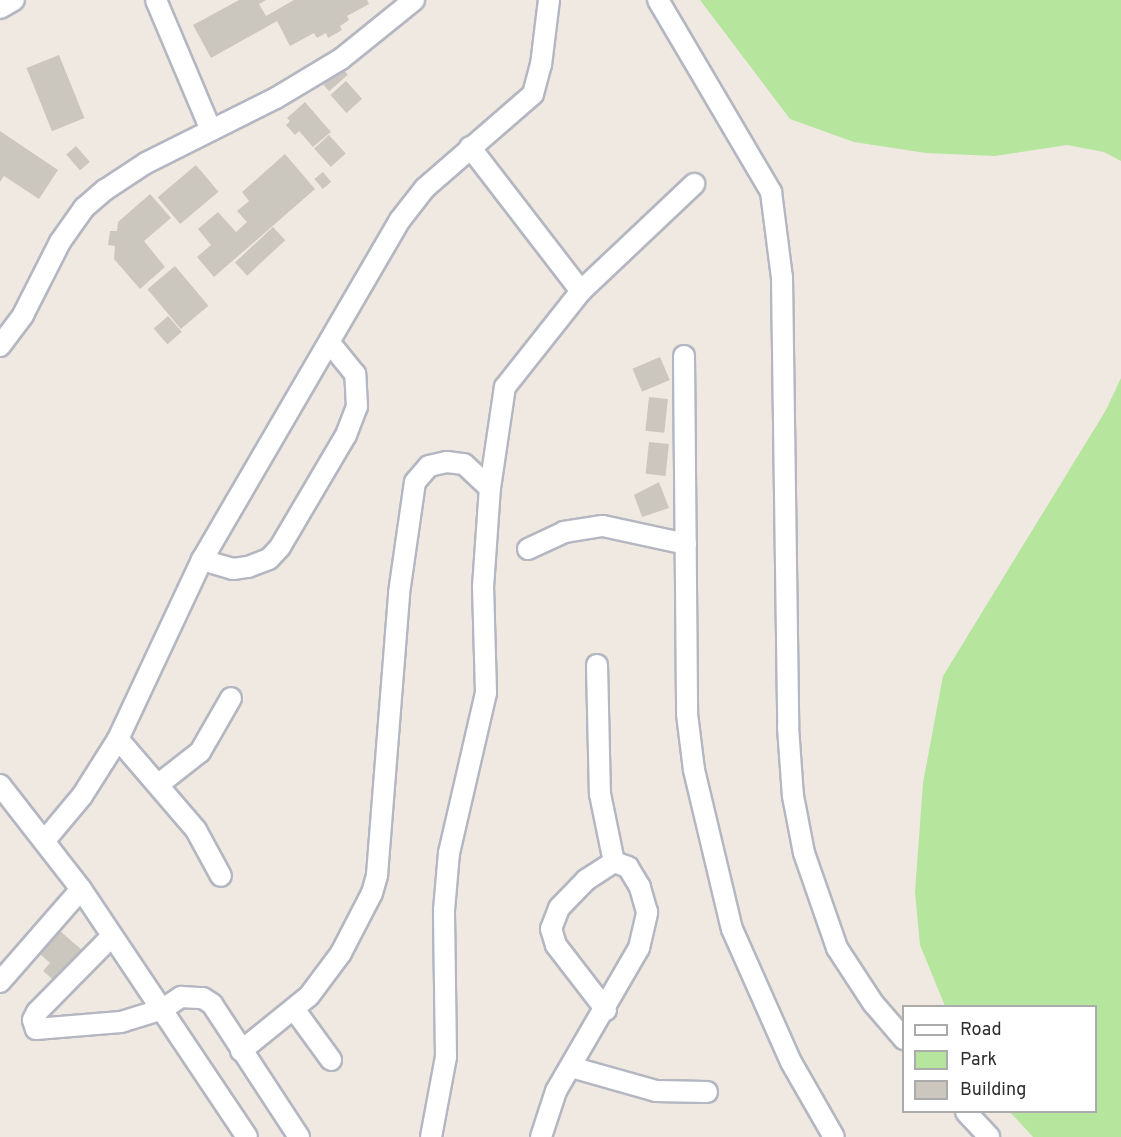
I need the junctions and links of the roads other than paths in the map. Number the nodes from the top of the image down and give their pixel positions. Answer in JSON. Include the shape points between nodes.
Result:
{"nodes":[{"id":1,"x":14,"y":0,"type":"edge"},
{"id":2,"x":156,"y":0,"type":"edge"},
{"id":3,"x":414,"y":0,"type":"edge"},
{"id":4,"x":549,"y":0,"type":"edge"},
{"id":5,"x":658,"y":0,"type":"edge"},
{"id":6,"x":0,"y":8,"type":"edge"},
{"id":7,"x":211,"y":130,"type":"junction"},
{"id":8,"x":470,"y":147,"type":"junction"},
{"id":9,"x":694,"y":184,"type":"dead end"},
{"id":10,"x":581,"y":291,"type":"junction"},
{"id":11,"x":331,"y":344,"type":"junction"},
{"id":12,"x":0,"y":346,"type":"edge"},
{"id":13,"x":684,"y":356,"type":"dead end"},
{"id":14,"x":490,"y":488,"type":"junction"},
{"id":15,"x":686,"y":543,"type":"junction"},
{"id":16,"x":528,"y":549,"type":"dead end"},
{"id":17,"x":202,"y":560,"type":"junction"},
{"id":18,"x":597,"y":665,"type":"dead end"},
{"id":19,"x":231,"y":698,"type":"dead end"},
{"id":20,"x":118,"y":739,"type":"junction"},
{"id":21,"x":159,"y":784,"type":"junction"},
{"id":22,"x":0,"y":785,"type":"edge"},
{"id":23,"x":46,"y":839,"type":"junction"},
{"id":24,"x":614,"y":862,"type":"junction"},
{"id":25,"x":221,"y":876,"type":"dead end"},
{"id":26,"x":81,"y":889,"type":"junction"},
{"id":27,"x":112,"y":936,"type":"junction"},
{"id":28,"x":0,"y":982,"type":"edge"},
{"id":29,"x":163,"y":1009,"type":"junction"},
{"id":30,"x":294,"y":1009,"type":"junction"},
{"id":31,"x":606,"y":1010,"type":"junction"},
{"id":32,"x":902,"y":1038,"type":"edge"},
{"id":33,"x":241,"y":1051,"type":"junction"},
{"id":34,"x":331,"y":1060,"type":"dead end"},
{"id":35,"x":571,"y":1067,"type":"junction"},
{"id":36,"x":707,"y":1092,"type":"dead end"},
{"id":37,"x":967,"y":1113,"type":"edge"},
{"id":38,"x":247,"y":1137,"type":"edge"},
{"id":39,"x":299,"y":1137,"type":"edge"},
{"id":40,"x":431,"y":1137,"type":"edge"},
{"id":41,"x":541,"y":1137,"type":"edge"},
{"id":42,"x":834,"y":1137,"type":"edge"},
{"id":43,"x":988,"y":1137,"type":"edge"}],
"edges":[{"from":1,"to":6,"type":"street"},
{"from":2,"to":7,"type":"street"},
{"from":3,"to":7,"type":"street","via":[[341,58],[276,98]]},
{"from":4,"to":8,"type":"street","via":[[541,65],[533,94]]},
{"from":5,"to":32,"type":"street","via":[[771,192],[782,278],[788,727],[793,796],[804,853],[837,948],[873,1003]]},
{"from":7,"to":12,"type":"street","via":[[146,163],[84,208],[39,278],[23,315]]},
{"from":8,"to":10,"type":"street"},
{"from":8,"to":11,"type":"street","via":[[425,188],[400,220]]},
{"from":9,"to":10,"type":"street"},
{"from":10,"to":14,"type":"street","via":[[505,387]]},
{"from":11,"to":17,"type":"street"},
{"from":11,"to":17,"type":"street","via":[[355,374],[357,407],[346,435],[310,496],[269,559],[234,569]]},
{"from":13,"to":15,"type":"street"},
{"from":14,"to":30,"type":"street","via":[[464,464],[447,462],[429,466],[415,482],[399,593],[377,875],[364,912],[341,953]]},
{"from":14,"to":40,"type":"street","via":[[483,587],[486,693],[449,853],[444,910],[446,1057]]},
{"from":15,"to":16,"type":"street","via":[[603,526],[564,532]]},
{"from":15,"to":42,"type":"street","via":[[687,714],[708,836],[732,929],[791,1062]]},
{"from":17,"to":20,"type":"street"},
{"from":18,"to":24,"type":"street","via":[[600,794]]},
{"from":19,"to":21,"type":"street","via":[[200,752]]},
{"from":20,"to":21,"type":"street"},
{"from":20,"to":23,"type":"street","via":[[82,796]]},
{"from":21,"to":25,"type":"street","via":[[196,830]]},
{"from":22,"to":23,"type":"street"},
{"from":23,"to":26,"type":"street"},
{"from":24,"to":31,"type":"street","via":[[628,867],[640,887],[647,912],[639,948]]},
{"from":24,"to":31,"type":"street","via":[[586,880],[560,908],[551,929],[556,945]]},
{"from":26,"to":27,"type":"street"},
{"from":26,"to":28,"type":"street"},
{"from":27,"to":29,"type":"street"},
{"from":27,"to":29,"type":"street","via":[[37,1012],[34,1027],[42,1032],[121,1022]]},
{"from":29,"to":33,"type":"street","via":[[181,998],[203,998],[212,1004]]},
{"from":29,"to":38,"type":"street"},
{"from":30,"to":33,"type":"street"},
{"from":30,"to":34,"type":"street"},
{"from":31,"to":35,"type":"street"},
{"from":33,"to":39,"type":"street"},
{"from":35,"to":36,"type":"street","via":[[656,1090]]},
{"from":35,"to":41,"type":"street","via":[[556,1091]]},
{"from":37,"to":43,"type":"street"}]}
